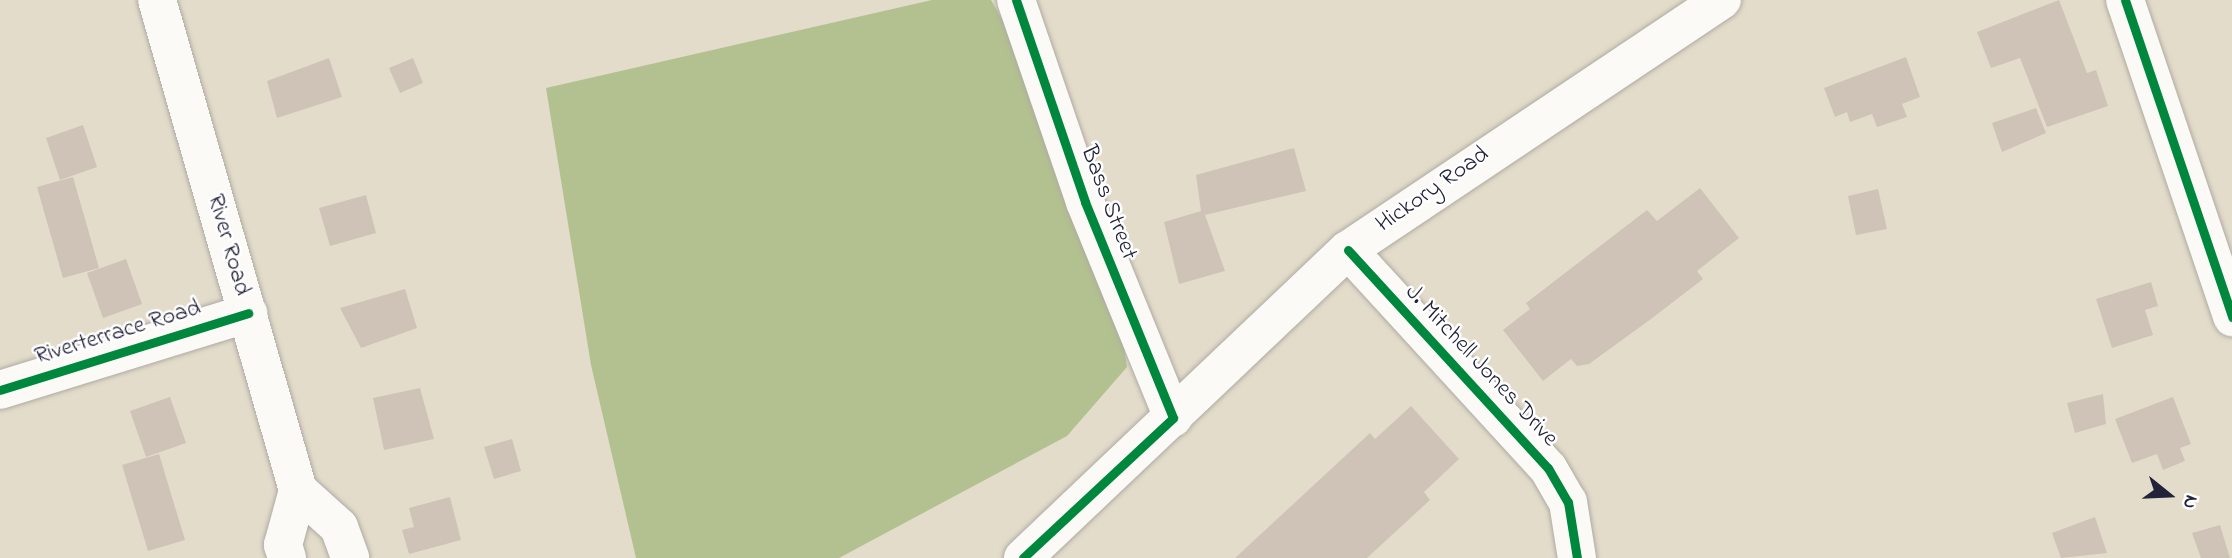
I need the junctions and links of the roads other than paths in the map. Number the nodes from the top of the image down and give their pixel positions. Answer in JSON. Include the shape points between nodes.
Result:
{"nodes":[{"id":1,"x":157,"y":0,"type":"edge"},
{"id":2,"x":1016,"y":0,"type":"edge"},
{"id":3,"x":1722,"y":0,"type":"edge"},
{"id":4,"x":2125,"y":0,"type":"edge"},
{"id":5,"x":1348,"y":250,"type":"junction"},
{"id":6,"x":248,"y":313,"type":"junction"},
{"id":7,"x":2232,"y":317,"type":"edge"},
{"id":8,"x":0,"y":390,"type":"edge"},
{"id":9,"x":1173,"y":418,"type":"junction"},
{"id":10,"x":298,"y":490,"type":"junction"},
{"id":11,"x":286,"y":558,"type":"edge"},
{"id":12,"x":349,"y":558,"type":"edge"},
{"id":13,"x":1023,"y":558,"type":"edge"},
{"id":14,"x":1577,"y":558,"type":"edge"}],
"edges":[{"from":1,"to":6,"type":"main road","name":"River Road"},
{"from":2,"to":9,"type":"main road","name":"Bass Street","via":[[1085,202]]},
{"from":3,"to":5,"type":"main road","name":"Hickory Road"},
{"from":4,"to":7,"type":"main road"},
{"from":5,"to":9,"type":"main road","name":"Hickory Road"},
{"from":5,"to":14,"type":"main road","name":"J. Mitchell Jones Drive","via":[[1548,468],[1568,502]]},
{"from":6,"to":8,"type":"main road","name":"Riverterrace Road"},
{"from":6,"to":10,"type":"main road","name":"River Road"},
{"from":9,"to":13,"type":"main road","name":"Hickory Road"},
{"from":10,"to":11,"type":"main road","via":[[283,545]]},
{"from":10,"to":12,"type":"main road","via":[[339,527]]}]}
